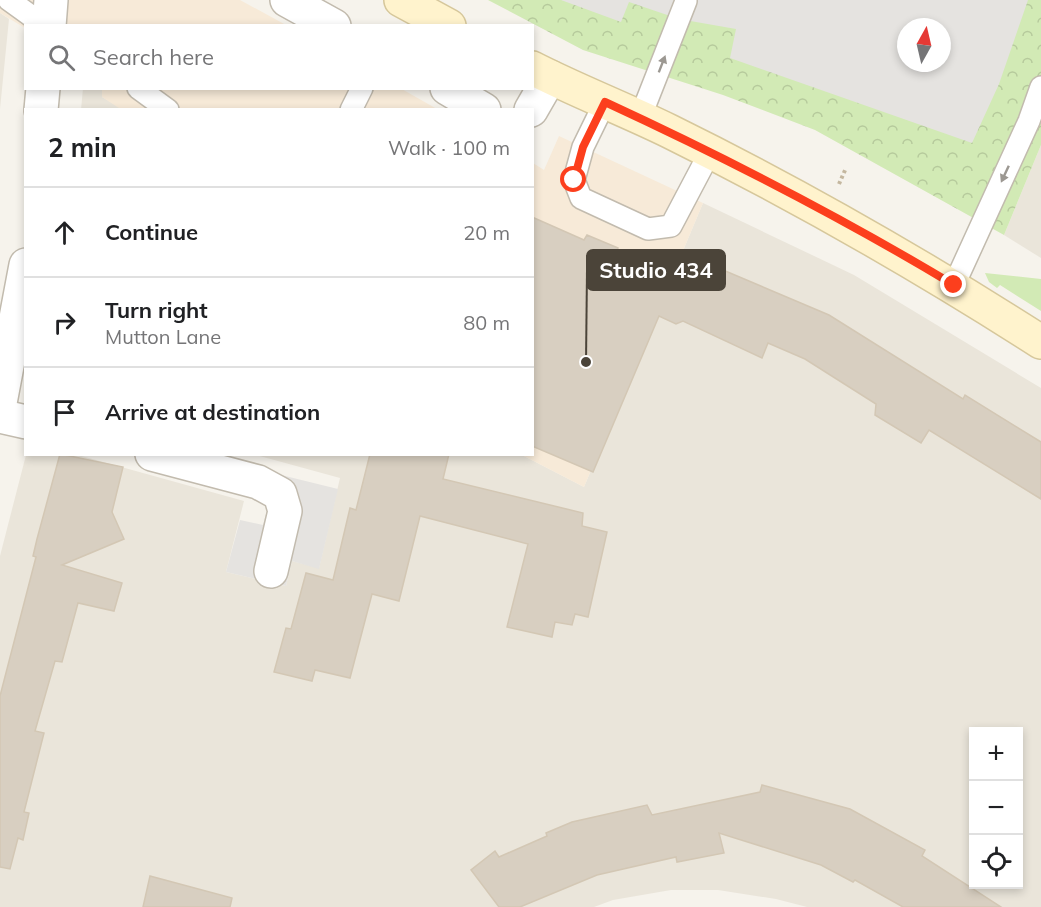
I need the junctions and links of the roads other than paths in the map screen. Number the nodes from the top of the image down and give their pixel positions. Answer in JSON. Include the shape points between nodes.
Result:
{"nodes":[{"id":1,"x":9,"y":0,"type":"edge"},
{"id":2,"x":51,"y":0,"type":"edge"},
{"id":3,"x":287,"y":0,"type":"edge"},
{"id":4,"x":401,"y":0,"type":"edge"},
{"id":5,"x":686,"y":1,"type":"edge"},
{"id":6,"x":44,"y":24,"type":"edge"},
{"id":7,"x":47,"y":24,"type":"edge"},
{"id":8,"x":330,"y":24,"type":"edge"},
{"id":9,"x":445,"y":24,"type":"edge"},
{"id":10,"x":541,"y":73,"type":"edge"},
{"id":11,"x":1041,"y":87,"type":"edge"},
{"id":12,"x":43,"y":90,"type":"edge"},
{"id":13,"x":141,"y":90,"type":"edge"},
{"id":14,"x":361,"y":90,"type":"edge"},
{"id":15,"x":450,"y":90,"type":"edge"},
{"id":16,"x":605,"y":102,"type":"junction"},
{"id":17,"x":41,"y":108,"type":"edge"},
{"id":18,"x":165,"y":108,"type":"edge"},
{"id":19,"x":352,"y":108,"type":"edge"},
{"id":20,"x":481,"y":108,"type":"edge"},
{"id":21,"x":532,"y":108,"type":"edge"},
{"id":22,"x":640,"y":118,"type":"junction"},
{"id":23,"x":710,"y":152,"type":"junction"},
{"id":24,"x":24,"y":272,"type":"edge"},
{"id":25,"x":954,"y":285,"type":"junction"},
{"id":26,"x":8,"y":331,"type":"edge"},
{"id":27,"x":1041,"y":342,"type":"edge"},
{"id":28,"x":0,"y":403,"type":"edge"},
{"id":29,"x":0,"y":416,"type":"edge"},
{"id":30,"x":24,"y":422,"type":"edge"},
{"id":31,"x":160,"y":456,"type":"edge"},
{"id":32,"x":271,"y":571,"type":"dead end"}],
"edges":[{"from":1,"to":6,"type":"lane"},
{"from":2,"to":7,"type":"street"},
{"from":3,"to":8,"type":"street"},
{"from":4,"to":9,"type":"main road"},
{"from":22,"to":5,"type":"lane","one_way":true},
{"from":10,"to":16,"type":"main road"},
{"from":10,"to":21,"type":"street"},
{"from":11,"to":25,"type":"lane","one_way":true},
{"from":12,"to":17,"type":"street"},
{"from":13,"to":18,"type":"lane"},
{"from":14,"to":19,"type":"lane"},
{"from":15,"to":20,"type":"street"},
{"from":16,"to":22,"type":"main road"},
{"from":16,"to":23,"type":"lane","via":[[583,147],[574,180],[581,198],[648,229],[671,226]]},
{"from":22,"to":23,"type":"main road"},
{"from":23,"to":25,"type":"main road","via":[[827,212]]},
{"from":24,"to":26,"type":"street"},
{"from":25,"to":27,"type":"main road"},
{"from":26,"to":28,"type":"street"},
{"from":29,"to":30,"type":"street"},
{"from":31,"to":32,"type":"street","via":[[258,482],[280,494],[285,511]]}]}
